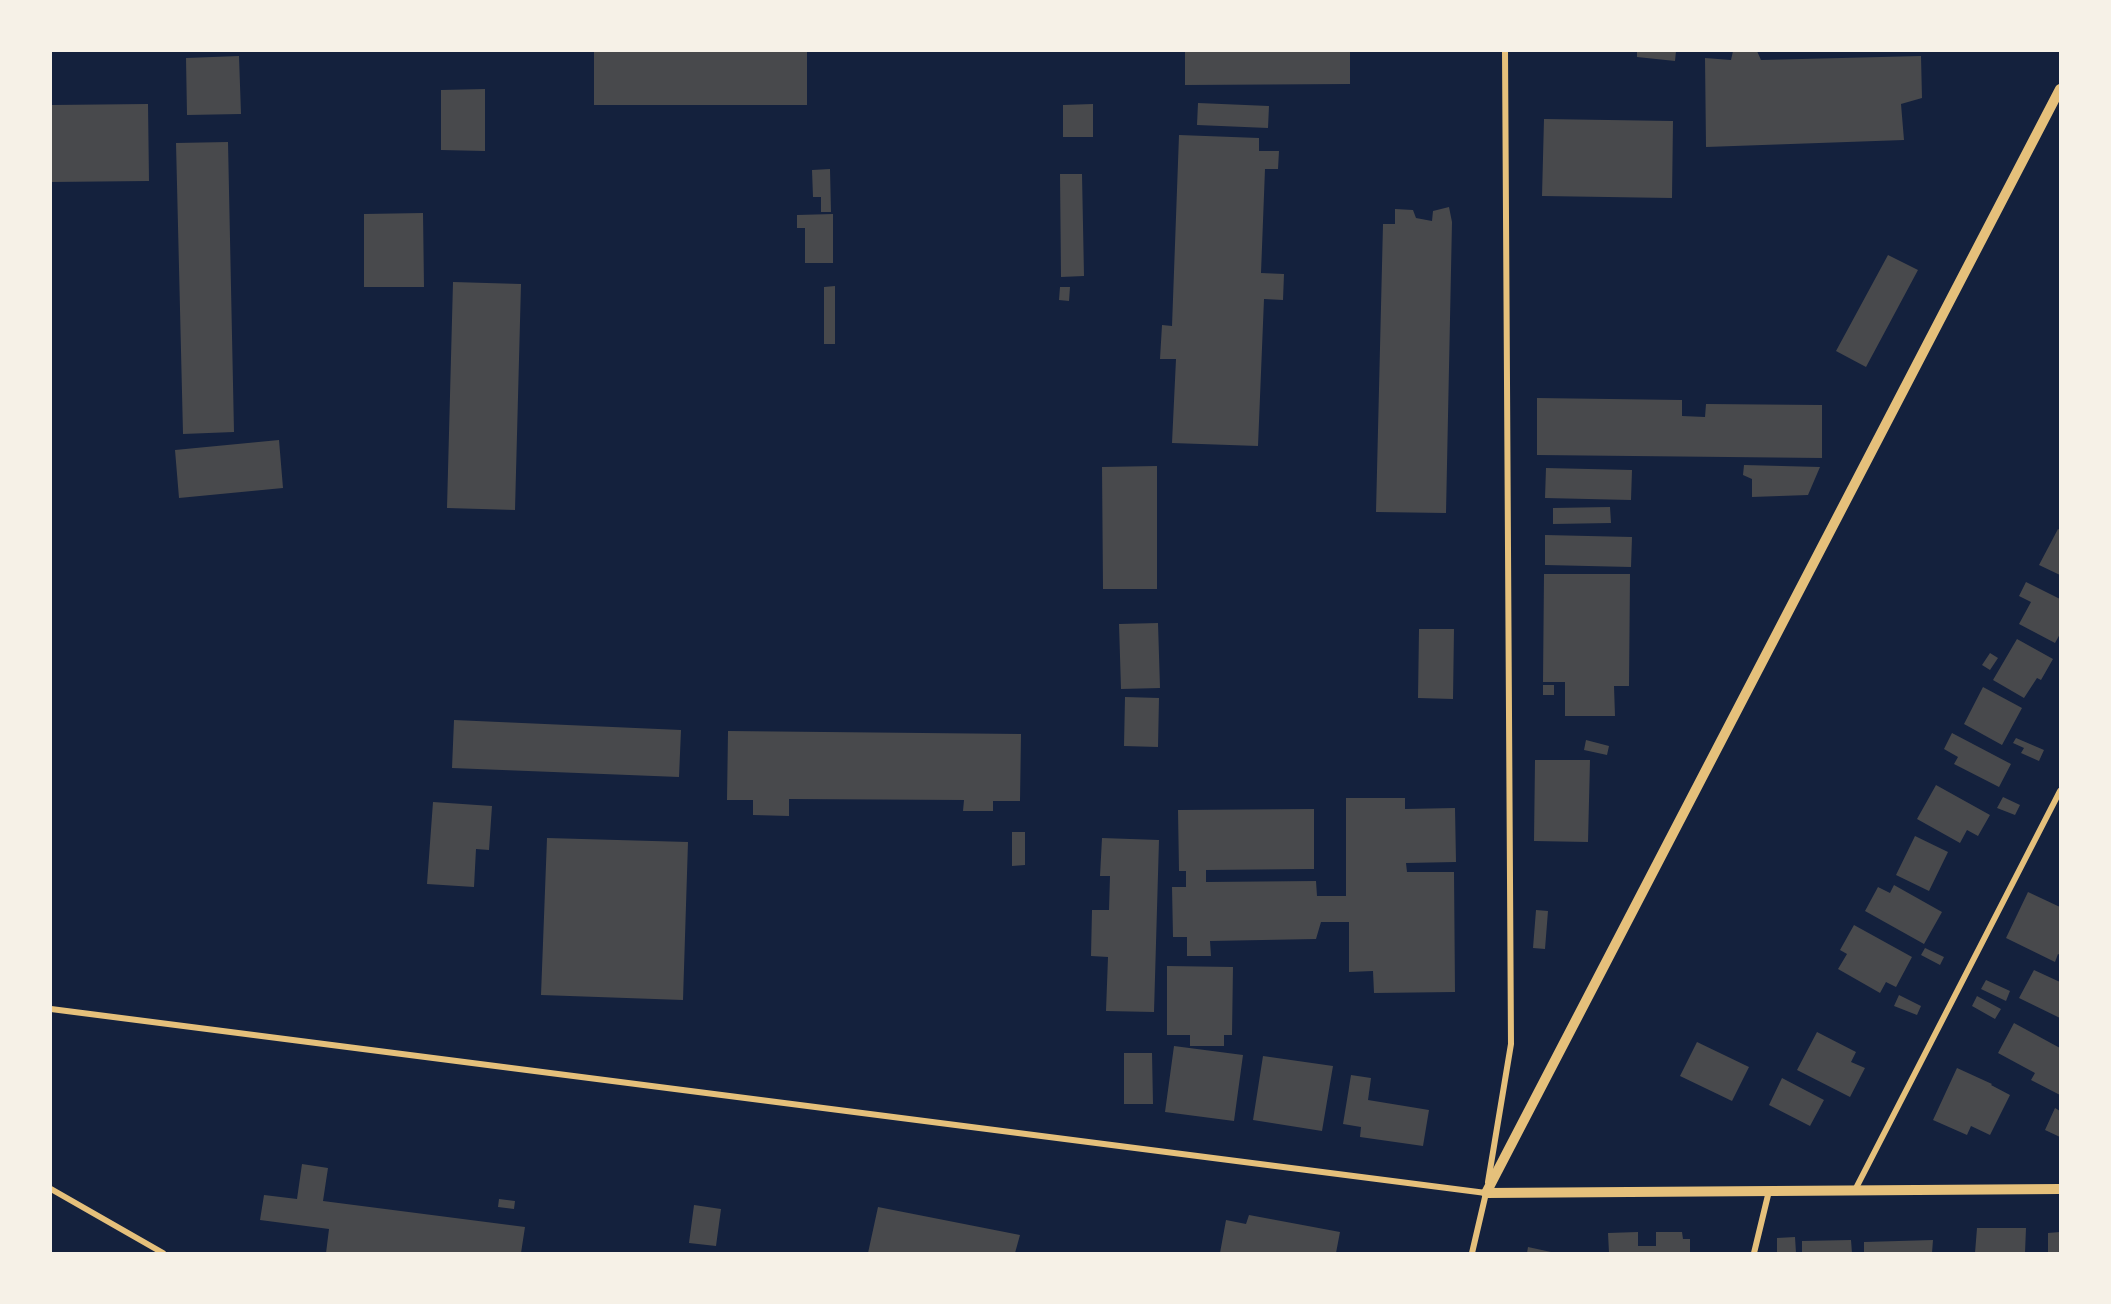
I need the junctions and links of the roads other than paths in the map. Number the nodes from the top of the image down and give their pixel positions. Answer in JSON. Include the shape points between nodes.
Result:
{"nodes":[{"id":1,"x":1505,"y":51,"type":"edge"},
{"id":2,"x":2060,"y":89,"type":"edge"},
{"id":3,"x":2060,"y":791,"type":"edge"},
{"id":4,"x":51,"y":1009,"type":"edge"},
{"id":5,"x":51,"y":1189,"type":"edge"},
{"id":6,"x":2060,"y":1189,"type":"edge"},
{"id":7,"x":1769,"y":1191,"type":"junction"},
{"id":8,"x":1855,"y":1191,"type":"junction"},
{"id":9,"x":1486,"y":1193,"type":"junction"},
{"id":10,"x":163,"y":1253,"type":"edge"},
{"id":11,"x":1472,"y":1253,"type":"edge"},
{"id":12,"x":1754,"y":1253,"type":"edge"}],
"edges":[{"from":1,"to":9,"type":"street","via":[[1511,1044]]},
{"from":2,"to":9,"type":"street"},
{"from":3,"to":8,"type":"street"},
{"from":4,"to":9,"type":"street"},
{"from":5,"to":10,"type":"street"},
{"from":6,"to":8,"type":"street"},
{"from":7,"to":8,"type":"street"},
{"from":7,"to":9,"type":"street"},
{"from":7,"to":12,"type":"street"},
{"from":9,"to":11,"type":"street"}]}
